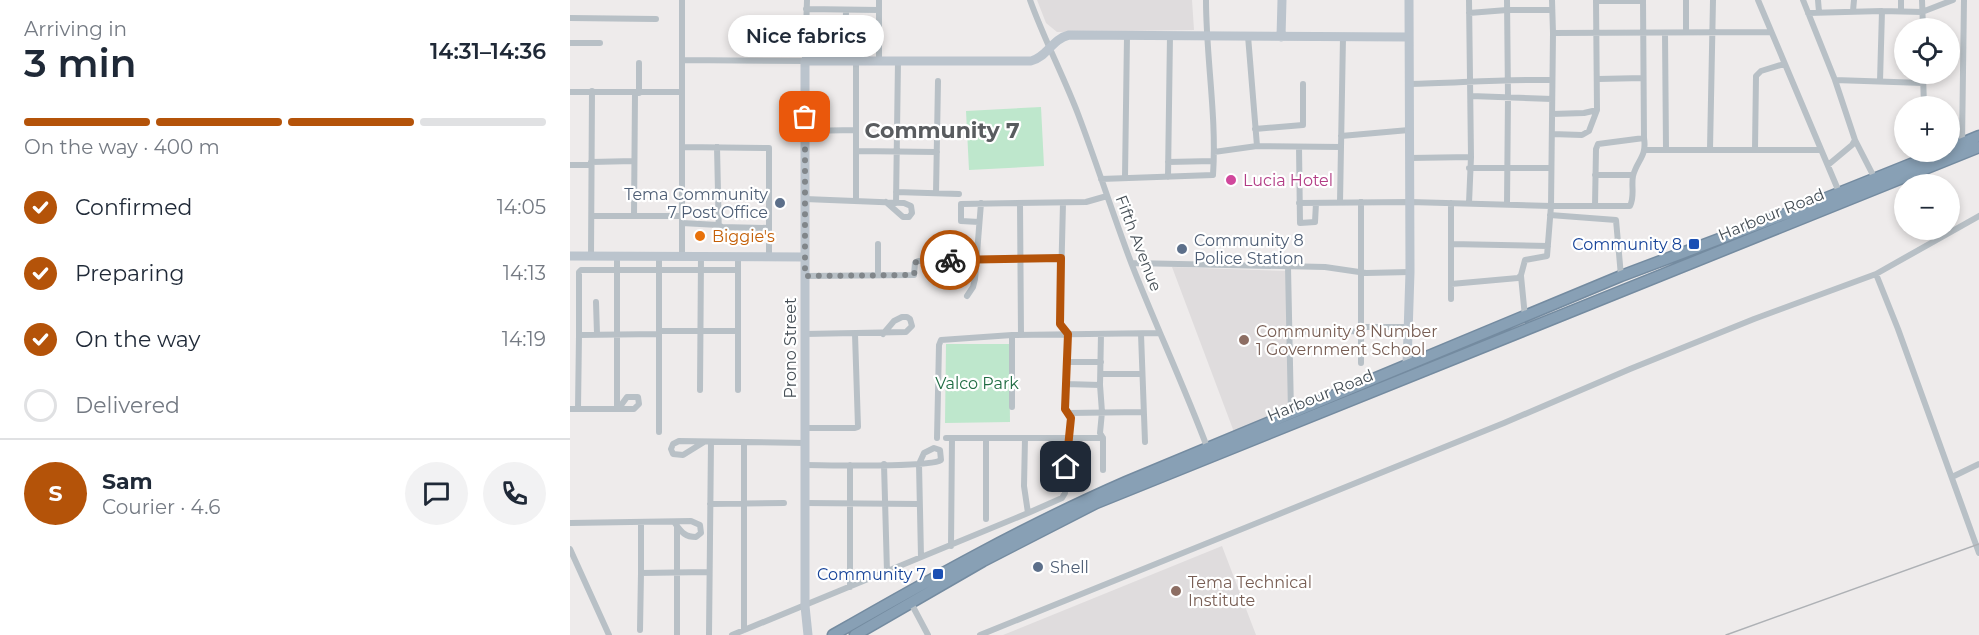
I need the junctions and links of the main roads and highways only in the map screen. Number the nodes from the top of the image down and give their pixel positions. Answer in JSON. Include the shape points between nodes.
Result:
{"nodes":[{"id":1,"x":1979,"y":136,"type":"edge"},
{"id":2,"x":1960,"y":144,"type":"edge"},
{"id":3,"x":1979,"y":147,"type":"edge"},
{"id":4,"x":1908,"y":162,"type":"edge"},
{"id":5,"x":833,"y":635,"type":"edge"},
{"id":6,"x":855,"y":635,"type":"edge"}],
"edges":[{"from":1,"to":2,"type":"highway"},
{"from":3,"to":6,"type":"highway","name":"Harbour Road","via":[[1096,503],[983,561]]},
{"from":4,"to":5,"type":"highway","name":"Harbour Road","via":[[1621,276],[1071,506]]}]}
